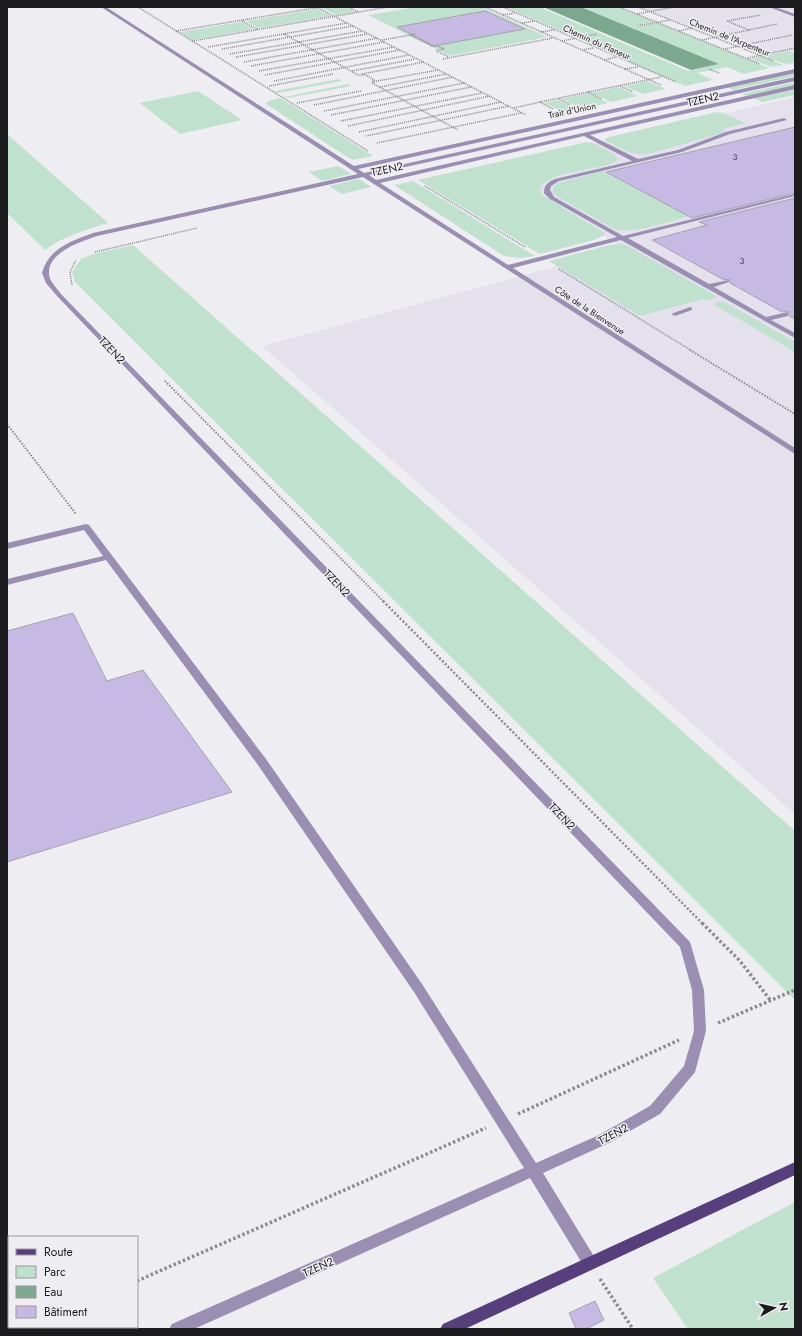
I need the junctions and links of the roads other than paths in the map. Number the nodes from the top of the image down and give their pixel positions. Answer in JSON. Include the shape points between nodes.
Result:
{"nodes":[{"id":1,"x":103,"y":7,"type":"edge"},
{"id":2,"x":771,"y":7,"type":"edge"},
{"id":3,"x":795,"y":16,"type":"edge"},
{"id":4,"x":795,"y":71,"type":"edge"},
{"id":5,"x":795,"y":79,"type":"edge"},
{"id":6,"x":795,"y":88,"type":"edge"},
{"id":7,"x":784,"y":120,"type":"dead end"},
{"id":8,"x":586,"y":135,"type":"junction"},
{"id":9,"x":637,"y":161,"type":"junction"},
{"id":10,"x":353,"y":168,"type":"junction"},
{"id":11,"x":363,"y":174,"type":"junction"},
{"id":12,"x":375,"y":182,"type":"junction"},
{"id":13,"x":793,"y":195,"type":"dead end"},
{"id":14,"x":622,"y":238,"type":"junction"},
{"id":15,"x":507,"y":267,"type":"junction"},
{"id":16,"x":727,"y":281,"type":"dead end"},
{"id":17,"x":708,"y":287,"type":"junction"},
{"id":18,"x":690,"y":309,"type":"dead end"},
{"id":19,"x":675,"y":314,"type":"dead end"},
{"id":20,"x":785,"y":314,"type":"dead end"},
{"id":21,"x":765,"y":319,"type":"junction"},
{"id":22,"x":795,"y":336,"type":"edge"},
{"id":23,"x":795,"y":452,"type":"edge"},
{"id":24,"x":7,"y":546,"type":"edge"},
{"id":25,"x":108,"y":557,"type":"junction"},
{"id":26,"x":7,"y":582,"type":"edge"},
{"id":27,"x":795,"y":1168,"type":"edge"},
{"id":28,"x":533,"y":1172,"type":"junction"},
{"id":29,"x":590,"y":1263,"type":"junction"},
{"id":30,"x":176,"y":1329,"type":"edge"},
{"id":31,"x":448,"y":1329,"type":"edge"}],
"edges":[{"from":1,"to":10,"type":"street","name":"Côte de la Bienvenue"},
{"from":2,"to":3,"type":"street"},
{"from":4,"to":10,"type":"street","name":"Trait d'Union"},
{"from":5,"to":11,"type":"street","name":"TZEN2"},
{"from":6,"to":8,"type":"street"},
{"from":7,"to":9,"type":"street","via":[[728,133],[680,151]]},
{"from":8,"to":9,"type":"street"},
{"from":8,"to":12,"type":"street"},
{"from":9,"to":14,"type":"street","via":[[557,180],[547,188],[547,193],[552,198]]},
{"from":10,"to":11,"type":"street","name":"Côte de la Bienvenue"},
{"from":11,"to":12,"type":"street","name":"Côte de la Bienvenue"},
{"from":11,"to":28,"type":"street","name":"TZEN2","via":[[95,234],[60,251],[50,261],[45,273],[59,295],[686,945],[698,990],[700,1031],[690,1068],[655,1110],[604,1139]]},
{"from":12,"to":15,"type":"street","name":"Côte de la Bienvenue"},
{"from":13,"to":14,"type":"street"},
{"from":14,"to":15,"type":"street"},
{"from":14,"to":17,"type":"street"},
{"from":15,"to":23,"type":"street","name":"Côte de la Bienvenue"},
{"from":16,"to":17,"type":"street"},
{"from":17,"to":21,"type":"street"},
{"from":18,"to":19,"type":"street"},
{"from":20,"to":21,"type":"street"},
{"from":21,"to":22,"type":"street"},
{"from":24,"to":25,"type":"street","via":[[86,527]]},
{"from":25,"to":26,"type":"street"},
{"from":25,"to":28,"type":"street","via":[[262,762],[418,988]]},
{"from":27,"to":29,"type":"main road"},
{"from":28,"to":29,"type":"street"},
{"from":28,"to":30,"type":"street","name":"TZEN2"},
{"from":29,"to":31,"type":"main road"}]}
